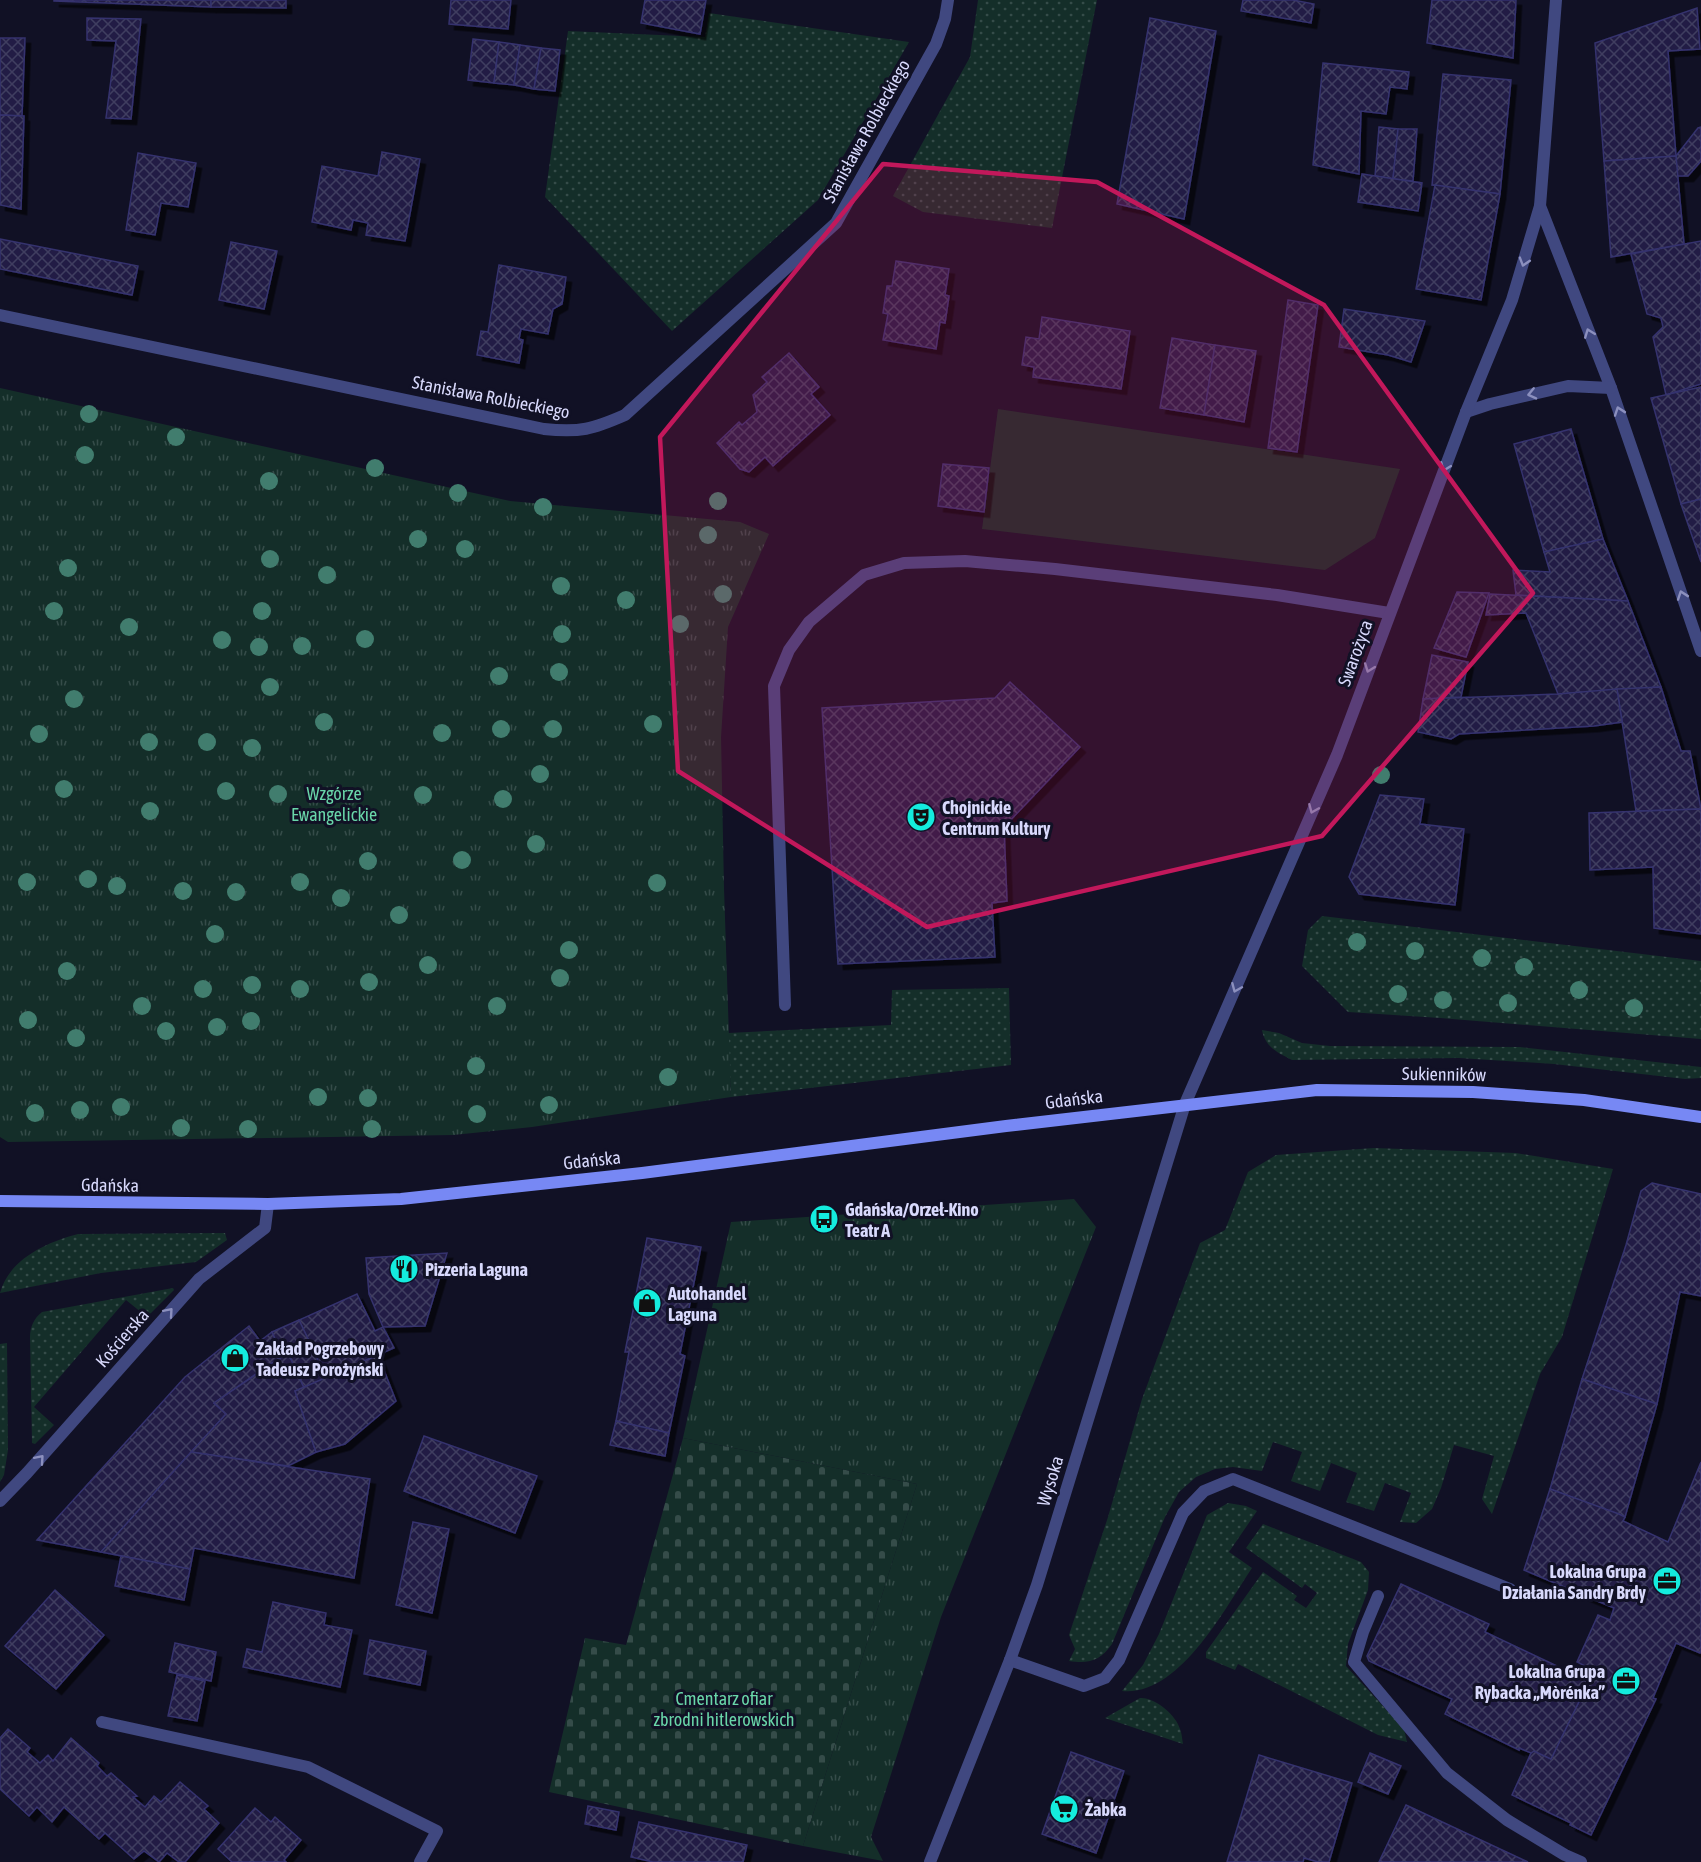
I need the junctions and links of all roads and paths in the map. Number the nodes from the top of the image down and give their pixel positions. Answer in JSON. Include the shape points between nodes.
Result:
{"nodes":[{"id":1,"x":948,"y":0,"type":"edge"},
{"id":2,"x":1556,"y":0,"type":"edge"},
{"id":3,"x":1540,"y":206,"type":"junction"},
{"id":4,"x":0,"y":315,"type":"edge"},
{"id":5,"x":1611,"y":388,"type":"junction"},
{"id":6,"x":1466,"y":412,"type":"junction"},
{"id":7,"x":1389,"y":614,"type":"junction"},
{"id":8,"x":1701,"y":651,"type":"edge"},
{"id":9,"x":785,"y":1005,"type":"dead end"},
{"id":10,"x":1185,"y":1104,"type":"junction"},
{"id":11,"x":1701,"y":1117,"type":"edge"},
{"id":12,"x":0,"y":1201,"type":"edge"},
{"id":13,"x":268,"y":1204,"type":"junction"},
{"id":14,"x":0,"y":1501,"type":"edge"},
{"id":15,"x":1510,"y":1588,"type":"dead end"},
{"id":16,"x":1378,"y":1596,"type":"dead end"},
{"id":17,"x":1010,"y":1660,"type":"junction"},
{"id":18,"x":102,"y":1722,"type":"dead end"},
{"id":19,"x":420,"y":1862,"type":"edge"},
{"id":20,"x":930,"y":1862,"type":"edge"},
{"id":21,"x":1581,"y":1862,"type":"edge"}],
"edges":[{"from":1,"to":4,"type":"street","name":"Stanisława Rolbieckiego","via":[[936,44],[836,223],[625,415],[600,426],[571,432],[544,429]]},
{"from":2,"to":3,"type":"street"},
{"from":5,"to":3,"type":"street","one_way":true},
{"from":3,"to":6,"type":"street","name":"Swarożyca","one_way":true,"via":[[1512,300]]},
{"from":5,"to":6,"type":"street","one_way":true,"via":[[1568,386]]},
{"from":8,"to":5,"type":"street","one_way":true},
{"from":6,"to":7,"type":"street","name":"Swarożyca","one_way":true},
{"from":7,"to":9,"type":"street","via":[[1169,581],[965,561],[904,563],[864,575],[809,622],[789,650],[774,686]]},
{"from":7,"to":10,"type":"street","name":"Swarożyca","one_way":true,"via":[[1337,755]]},
{"from":10,"to":11,"type":"main road","name":"Sukienników","via":[[1317,1090],[1473,1092],[1584,1100]]},
{"from":10,"to":13,"type":"main road","name":"Gdańska","via":[[424,1197]]},
{"from":10,"to":17,"type":"street","name":"Wysoka","via":[[1037,1585]]},
{"from":12,"to":13,"type":"main road","name":"Gdańska"},
{"from":14,"to":13,"type":"street","name":"Kościerska","one_way":true,"via":[[199,1279],[265,1228]]},
{"from":15,"to":17,"type":"street","via":[[1233,1479],[1204,1491],[1183,1513],[1119,1660],[1105,1678],[1084,1686]]},
{"from":16,"to":21,"type":"street","via":[[1354,1662],[1447,1773],[1507,1820]]},
{"from":17,"to":20,"type":"street","name":"Wysoka"},
{"from":18,"to":19,"type":"street","via":[[308,1767],[437,1831]]}]}
